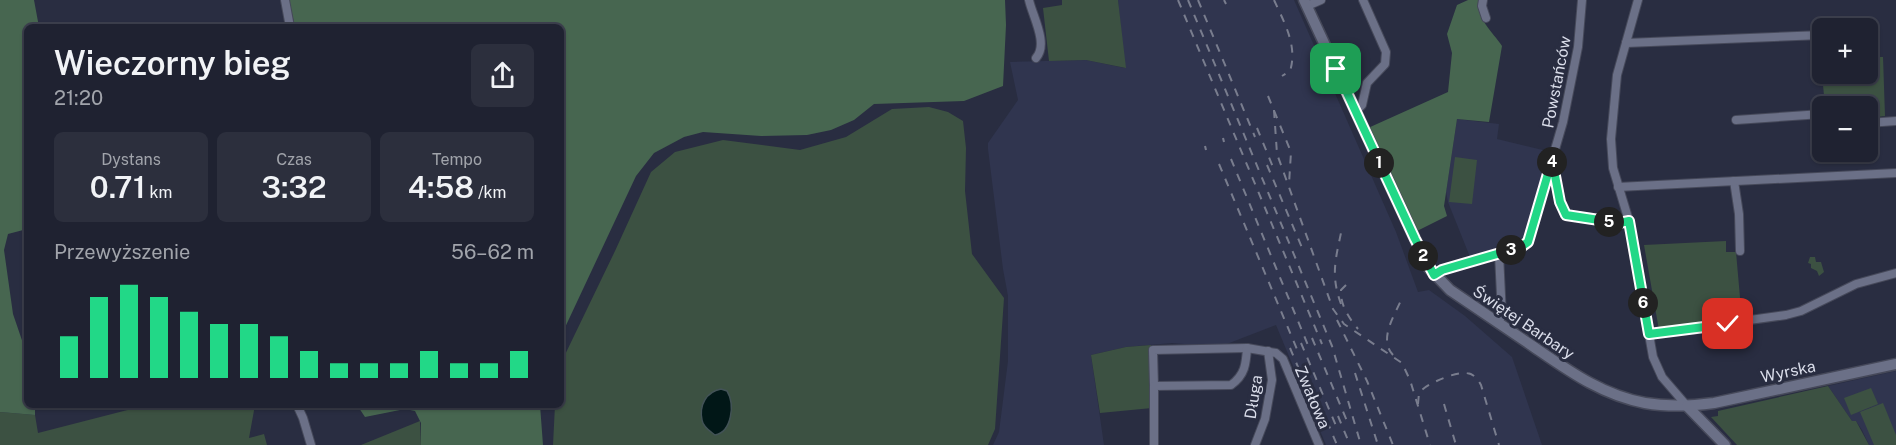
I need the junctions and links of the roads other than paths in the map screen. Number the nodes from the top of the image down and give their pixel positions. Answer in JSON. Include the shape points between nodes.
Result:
{"nodes":[{"id":1,"x":285,"y":0,"type":"edge"},
{"id":2,"x":1029,"y":0,"type":"edge"},
{"id":3,"x":1322,"y":0,"type":"edge"},
{"id":4,"x":1363,"y":0,"type":"edge"},
{"id":5,"x":1483,"y":0,"type":"edge"},
{"id":6,"x":1582,"y":0,"type":"edge"},
{"id":7,"x":1638,"y":0,"type":"edge"},
{"id":8,"x":1306,"y":3,"type":"edge"},
{"id":9,"x":1486,"y":18,"type":"dead end"},
{"id":10,"x":289,"y":24,"type":"edge"},
{"id":11,"x":1812,"y":35,"type":"edge"},
{"id":12,"x":1626,"y":43,"type":"junction"},
{"id":13,"x":1036,"y":58,"type":"dead end"},
{"id":14,"x":1355,"y":112,"type":"junction"},
{"id":15,"x":1812,"y":115,"type":"edge"},
{"id":16,"x":1736,"y":120,"type":"dead end"},
{"id":17,"x":1896,"y":121,"type":"edge"},
{"id":18,"x":1878,"y":122,"type":"edge"},
{"id":19,"x":1552,"y":160,"type":"junction"},
{"id":20,"x":1896,"y":173,"type":"edge"},
{"id":21,"x":1734,"y":181,"type":"junction"},
{"id":22,"x":1618,"y":187,"type":"junction"},
{"id":23,"x":1629,"y":221,"type":"junction"},
{"id":24,"x":1740,"y":251,"type":"dead end"},
{"id":25,"x":1499,"y":254,"type":"junction"},
{"id":26,"x":1896,"y":273,"type":"edge"},
{"id":27,"x":1434,"y":275,"type":"junction"},
{"id":28,"x":1500,"y":319,"type":"junction"},
{"id":29,"x":1649,"y":334,"type":"junction"},
{"id":30,"x":1247,"y":348,"type":"junction"},
{"id":31,"x":1268,"y":351,"type":"junction"},
{"id":32,"x":1896,"y":364,"type":"edge"},
{"id":33,"x":1154,"y":386,"type":"junction"},
{"id":34,"x":1670,"y":388,"type":"junction"},
{"id":35,"x":1707,"y":404,"type":"junction"},
{"id":36,"x":1665,"y":405,"type":"junction"},
{"id":37,"x":1687,"y":406,"type":"junction"},
{"id":38,"x":298,"y":408,"type":"edge"},
{"id":39,"x":311,"y":445,"type":"edge"},
{"id":40,"x":1154,"y":445,"type":"edge"},
{"id":41,"x":1255,"y":445,"type":"edge"},
{"id":42,"x":1319,"y":445,"type":"edge"},
{"id":43,"x":1726,"y":445,"type":"edge"}],
"edges":[{"from":1,"to":10,"type":"street"},
{"from":2,"to":13,"type":"street","via":[[1038,24],[1040,54]]},
{"from":3,"to":8,"type":"street"},
{"from":4,"to":14,"type":"street","via":[[1386,52],[1385,64],[1367,82],[1362,105]]},
{"from":5,"to":9,"type":"street"},
{"from":6,"to":19,"type":"street","name":"Powstańców","via":[[1574,74]]},
{"from":7,"to":12,"type":"street"},
{"from":8,"to":14,"type":"street","name":"Świętej Barbary"},
{"from":11,"to":12,"type":"street"},
{"from":12,"to":22,"type":"street","via":[[1612,111],[1612,159]]},
{"from":14,"to":27,"type":"street","name":"Świętej Barbary"},
{"from":15,"to":16,"type":"street"},
{"from":17,"to":18,"type":"street"},
{"from":19,"to":23,"type":"street","via":[[1566,215]]},
{"from":19,"to":25,"type":"street","name":"Powstańców","via":[[1528,242]]},
{"from":20,"to":21,"type":"street"},
{"from":21,"to":22,"type":"street"},
{"from":21,"to":24,"type":"street"},
{"from":22,"to":23,"type":"street"},
{"from":23,"to":29,"type":"street"},
{"from":25,"to":27,"type":"street","name":"Powstańców"},
{"from":25,"to":28,"type":"street"},
{"from":26,"to":29,"type":"street","via":[[1856,284],[1786,315]]},
{"from":27,"to":28,"type":"street","name":"Świętej Barbary","via":[[1450,290]]},
{"from":28,"to":36,"type":"street","name":"Świętej Barbary","via":[[1599,388],[1624,398]]},
{"from":29,"to":34,"type":"street","via":[[1656,365]]},
{"from":30,"to":31,"type":"street"},
{"from":30,"to":33,"type":"street","via":[[1244,371],[1231,385]]},
{"from":30,"to":33,"type":"street","via":[[1153,350]]},
{"from":31,"to":41,"type":"street","name":"Długa","via":[[1272,380],[1265,419]]},
{"from":31,"to":42,"type":"street","name":"Zwałowa","via":[[1283,359]]},
{"from":32,"to":35,"type":"street","name":"Wyrska"},
{"from":33,"to":40,"type":"street"},
{"from":34,"to":36,"type":"street"},
{"from":34,"to":37,"type":"street"},
{"from":35,"to":37,"type":"street","name":"Wyrska"},
{"from":35,"to":43,"type":"street","via":[[1706,422]]},
{"from":36,"to":37,"type":"street","name":"Świętej Barbary"},
{"from":37,"to":43,"type":"street"},
{"from":38,"to":39,"type":"street"}]}
